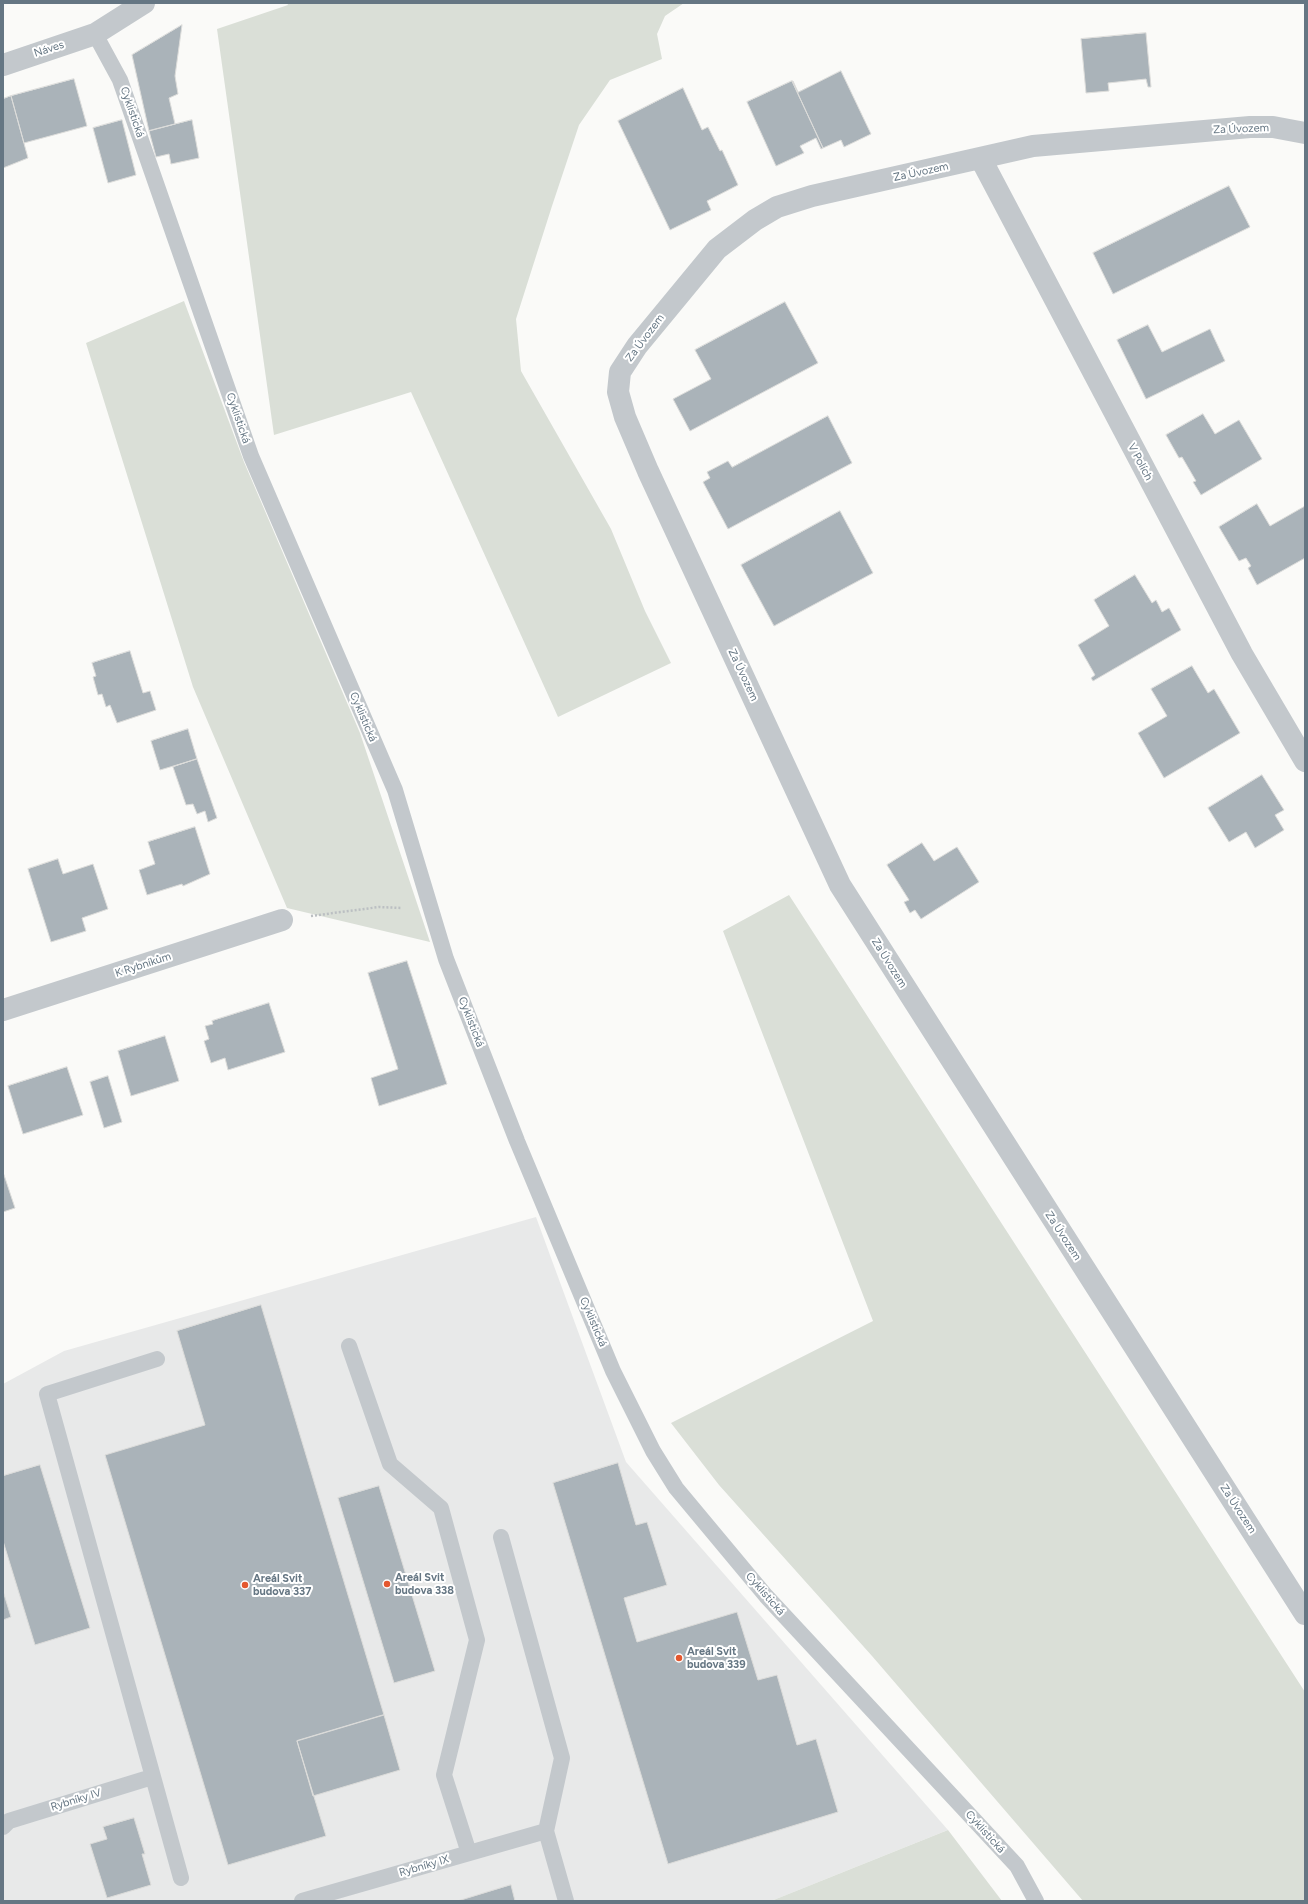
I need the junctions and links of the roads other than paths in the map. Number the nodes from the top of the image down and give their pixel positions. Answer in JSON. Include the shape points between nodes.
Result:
{"nodes":[{"id":1,"x":144,"y":3,"type":"edge"},
{"id":2,"x":95,"y":34,"type":"junction"},
{"id":3,"x":3,"y":64,"type":"edge"},
{"id":4,"x":1305,"y":133,"type":"edge"},
{"id":5,"x":980,"y":160,"type":"junction"},
{"id":6,"x":1305,"y":761,"type":"edge"},
{"id":7,"x":282,"y":920,"type":"road end"},
{"id":8,"x":3,"y":1010,"type":"edge"},
{"id":9,"x":349,"y":1346,"type":"dead end"},
{"id":10,"x":157,"y":1358,"type":"dead end"},
{"id":11,"x":501,"y":1537,"type":"dead end"},
{"id":12,"x":1305,"y":1614,"type":"edge"},
{"id":13,"x":152,"y":1777,"type":"junction"},
{"id":14,"x":3,"y":1827,"type":"edge"},
{"id":15,"x":546,"y":1831,"type":"junction"},
{"id":16,"x":469,"y":1853,"type":"junction"},
{"id":17,"x":181,"y":1878,"type":"dead end"},
{"id":18,"x":302,"y":1901,"type":"edge"},
{"id":19,"x":566,"y":1901,"type":"edge"},
{"id":20,"x":1036,"y":1901,"type":"edge"}],
"edges":[{"from":1,"to":2,"type":"street","name":"Náves"},
{"from":2,"to":3,"type":"street","name":"Náves"},
{"from":2,"to":20,"type":"lane","name":"Cyklistická","via":[[120,80],[250,456],[395,790],[446,958],[514,1134],[613,1371],[653,1451],[676,1488],[766,1596],[1017,1866]]},
{"from":4,"to":5,"type":"street","name":"Za Úvozem","via":[[1273,127],[1200,130],[1034,146]]},
{"from":5,"to":6,"type":"street","name":"V Polích","via":[[1242,654]]},
{"from":5,"to":12,"type":"street","name":"Za Úvozem","via":[[812,196],[777,207],[755,220],[717,249],[637,346],[620,372],[618,392],[625,417],[648,471],[840,885]]},
{"from":7,"to":8,"type":"street","name":"K Rybníkům"},
{"from":9,"to":16,"type":"lane","via":[[390,1464],[441,1508],[477,1640],[444,1775]]},
{"from":10,"to":13,"type":"lane","via":[[47,1394]]},
{"from":11,"to":15,"type":"lane","via":[[562,1758]]},
{"from":13,"to":14,"type":"lane","name":"Rybníky IV","via":[[9,1821]]},
{"from":13,"to":17,"type":"lane"},
{"from":15,"to":16,"type":"lane","name":"Rybníky IX"},
{"from":15,"to":19,"type":"lane"},
{"from":16,"to":18,"type":"lane","name":"Rybníky IX"}]}
